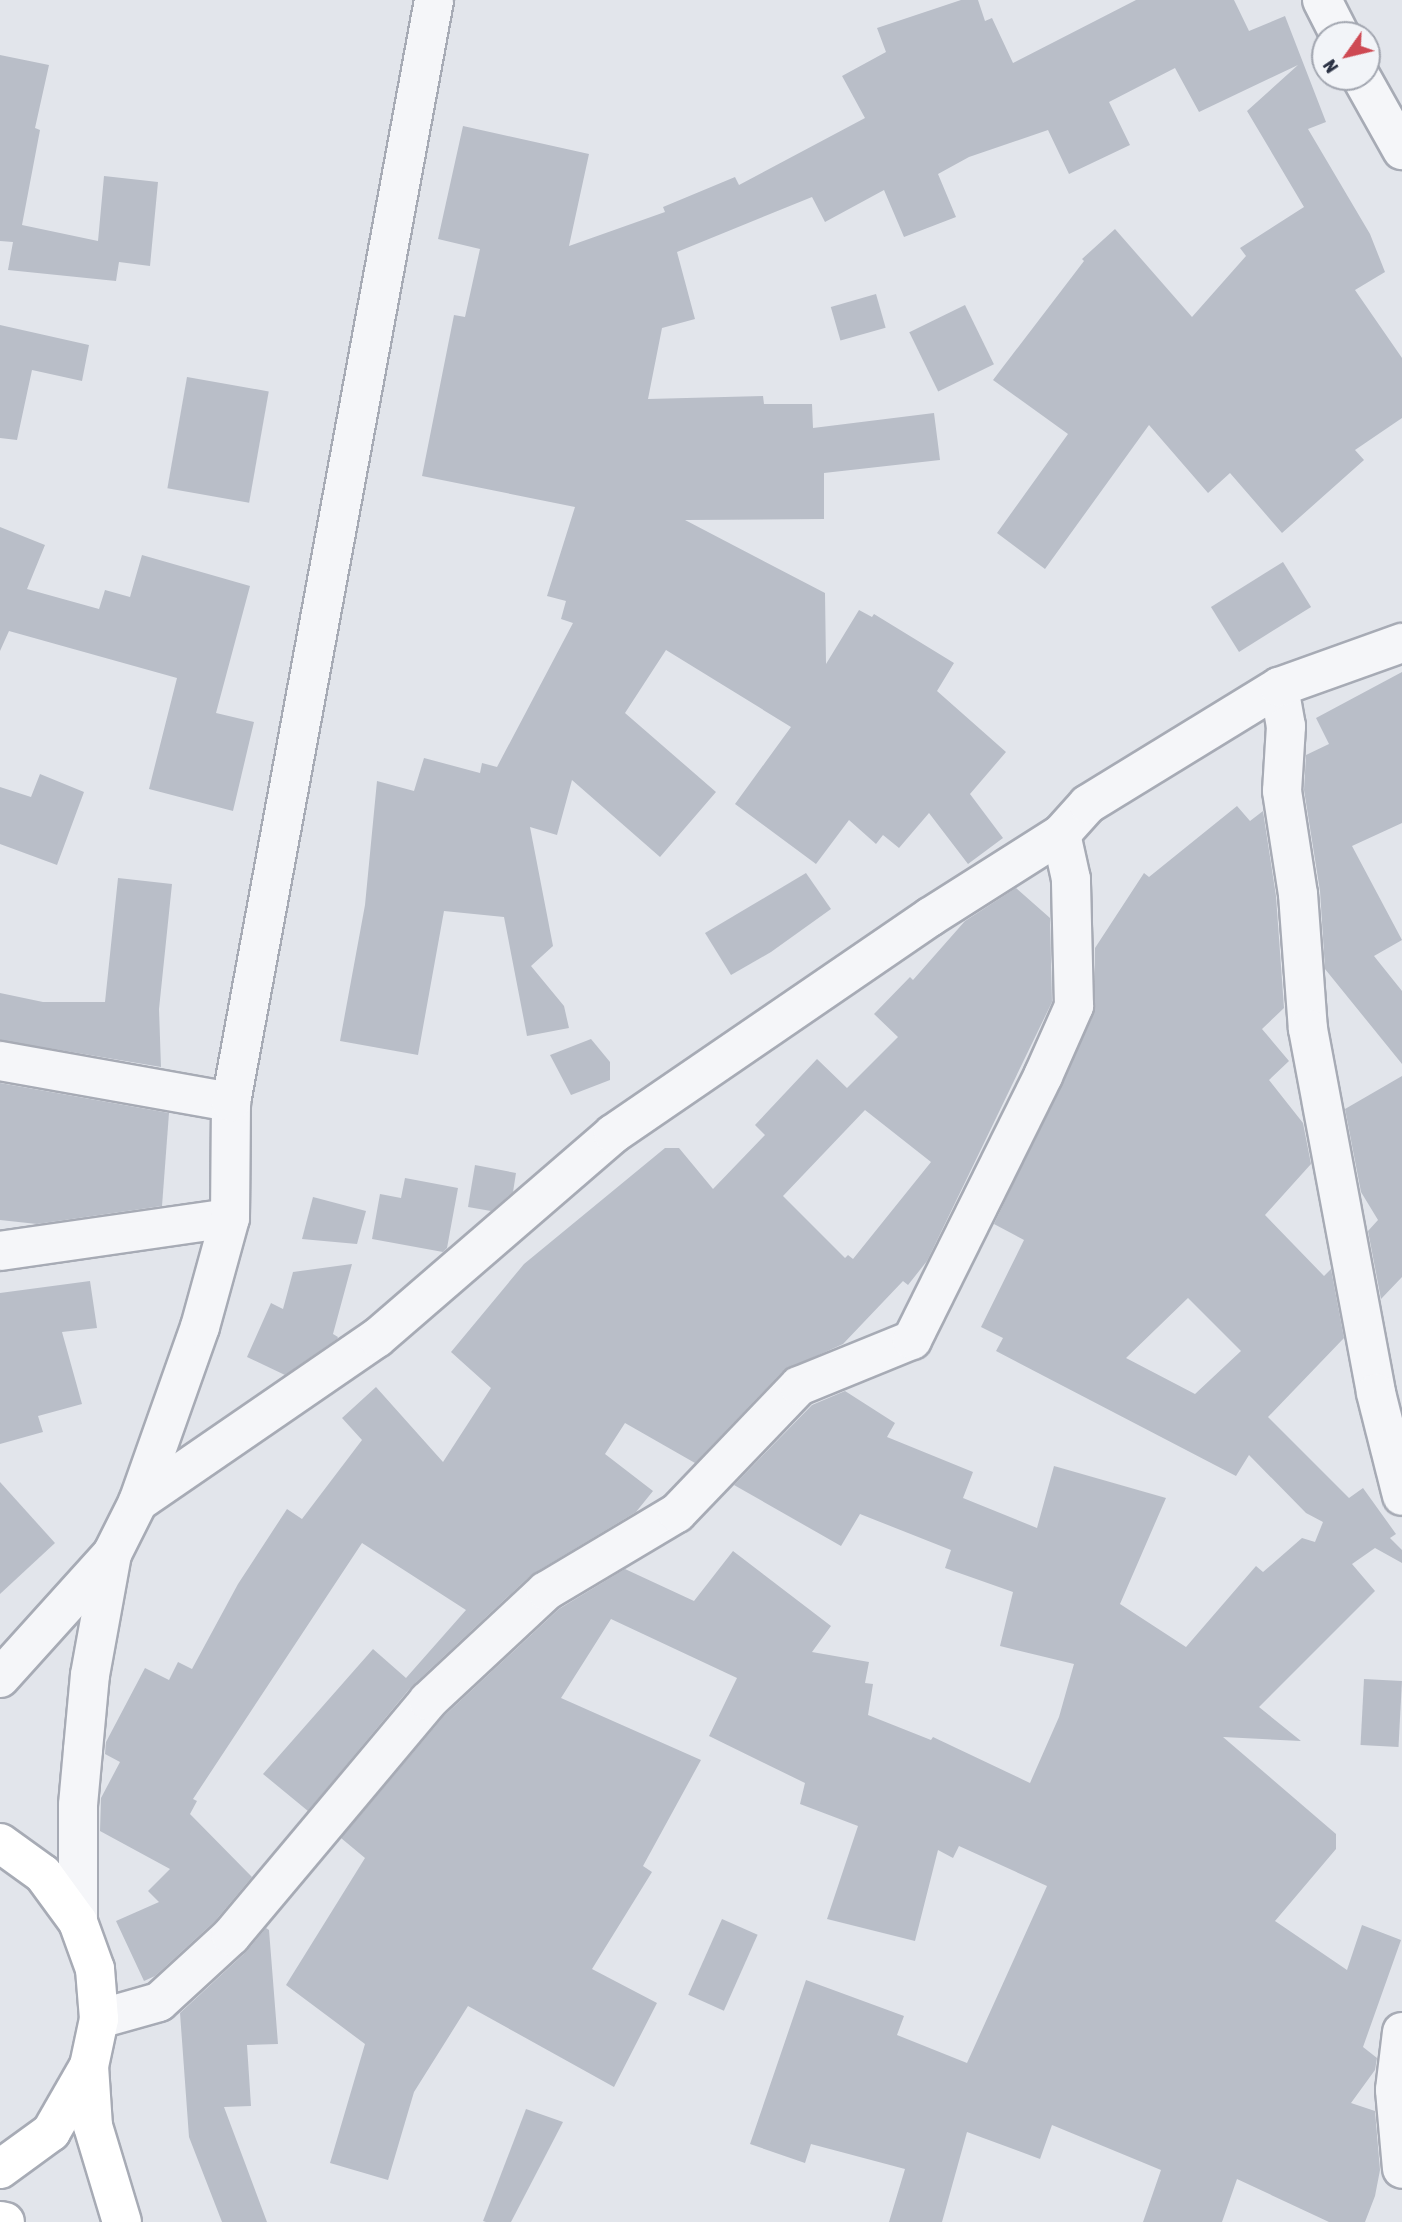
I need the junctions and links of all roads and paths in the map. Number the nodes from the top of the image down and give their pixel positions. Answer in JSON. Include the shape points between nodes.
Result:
{"nodes":[{"id":1,"x":433,"y":0,"type":"edge"},
{"id":2,"x":1322,"y":0,"type":"edge"},
{"id":3,"x":1333,"y":21,"type":"edge"},
{"id":4,"x":1370,"y":91,"type":"edge"},
{"id":5,"x":1402,"y":150,"type":"edge"},
{"id":6,"x":1402,"y":643,"type":"edge"},
{"id":7,"x":1279,"y":687,"type":"junction"},
{"id":8,"x":1061,"y":834,"type":"junction"},
{"id":9,"x":0,"y":1061,"type":"edge"},
{"id":10,"x":231,"y":1101,"type":"junction"},
{"id":11,"x":230,"y":1218,"type":"junction"},
{"id":12,"x":0,"y":1251,"type":"edge"},
{"id":13,"x":1402,"y":1496,"type":"edge"},
{"id":14,"x":138,"y":1503,"type":"junction"},
{"id":15,"x":112,"y":1554,"type":"junction"},
{"id":16,"x":0,"y":1678,"type":"edge"},
{"id":17,"x":0,"y":1843,"type":"edge"},
{"id":18,"x":78,"y":1922,"type":"junction"},
{"id":19,"x":99,"y":2019,"type":"junction"},
{"id":20,"x":1402,"y":2032,"type":"edge"},
{"id":21,"x":89,"y":2066,"type":"junction"},
{"id":22,"x":0,"y":2169,"type":"edge"},
{"id":23,"x":1402,"y":2169,"type":"edge"},
{"id":24,"x":122,"y":2222,"type":"edge"}],
"edges":[{"from":1,"to":10,"type":"street"},
{"from":2,"to":3,"type":"street"},
{"from":4,"to":5,"type":"street"},
{"from":6,"to":7,"type":"street"},
{"from":7,"to":8,"type":"street","via":[[1088,804]]},
{"from":7,"to":13,"type":"street","via":[[1286,726],[1282,791],[1298,894],[1308,1029],[1376,1393]]},
{"from":8,"to":14,"type":"street","via":[[929,918],[613,1134],[377,1338]]},
{"from":8,"to":19,"type":"street","via":[[1071,879],[1074,1006],[912,1340],[799,1386],[677,1513],[546,1591],[428,1701],[231,1936],[159,2002]]},
{"from":9,"to":10,"type":"street"},
{"from":10,"to":11,"type":"street"},
{"from":11,"to":12,"type":"street"},
{"from":11,"to":14,"type":"street","via":[[200,1326]]},
{"from":14,"to":15,"type":"street"},
{"from":15,"to":16,"type":"street"},
{"from":15,"to":18,"type":"street","via":[[90,1675],[78,1804]]},
{"from":17,"to":18,"type":"main road","via":[[43,1874]]},
{"from":18,"to":19,"type":"main road","via":[[95,1969]]},
{"from":19,"to":21,"type":"main road"},
{"from":20,"to":23,"type":"street","via":[[1395,2090]]},
{"from":21,"to":22,"type":"main road","via":[[51,2132]]},
{"from":21,"to":24,"type":"main road","via":[[93,2126]]}]}
